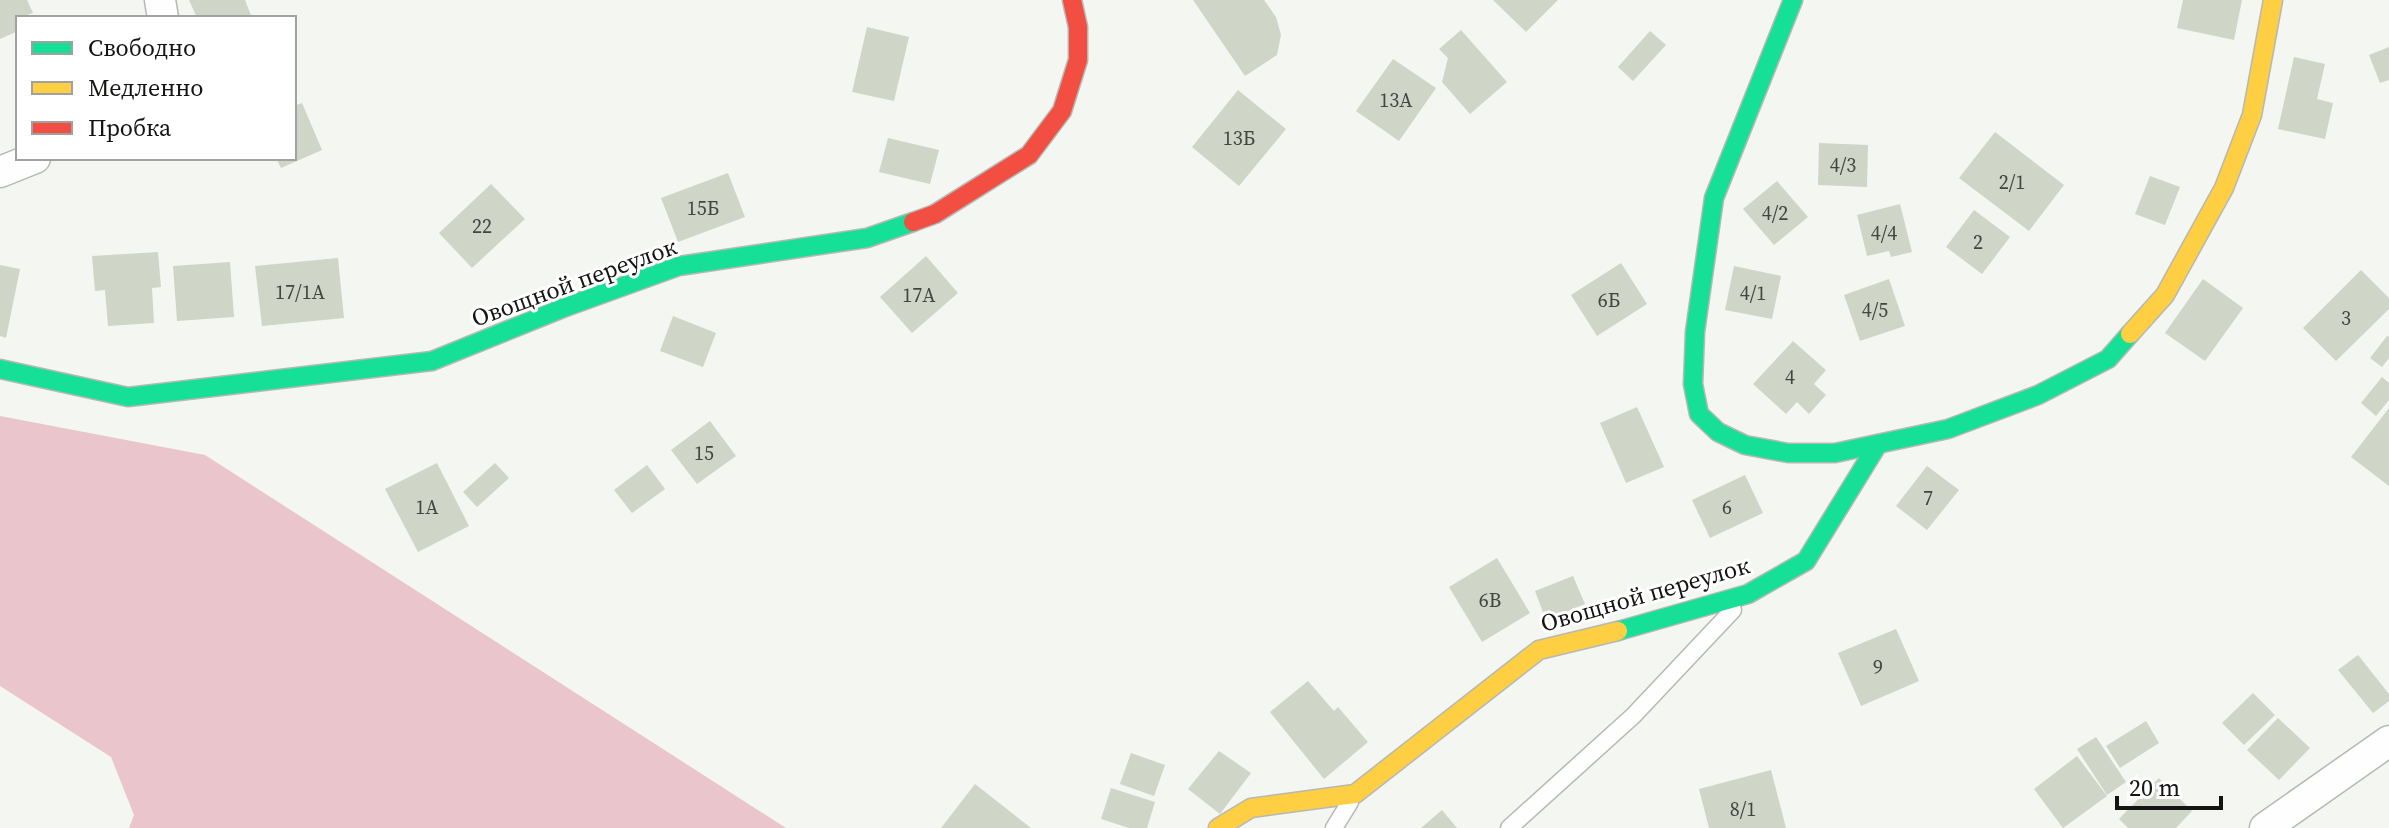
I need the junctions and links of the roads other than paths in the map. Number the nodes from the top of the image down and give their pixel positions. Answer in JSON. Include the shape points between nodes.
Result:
{"nodes":[{"id":1,"x":1072,"y":0,"type":"edge"},
{"id":2,"x":1793,"y":0,"type":"edge"},
{"id":3,"x":2273,"y":0,"type":"edge"},
{"id":4,"x":30,"y":160,"type":"edge"},
{"id":5,"x":0,"y":172,"type":"edge"},
{"id":6,"x":0,"y":369,"type":"edge"},
{"id":7,"x":1878,"y":444,"type":"junction"},
{"id":8,"x":1748,"y":594,"type":"junction"},
{"id":9,"x":2389,"y":741,"type":"edge"},
{"id":10,"x":1355,"y":794,"type":"junction"},
{"id":11,"x":1218,"y":828,"type":"edge"},
{"id":12,"x":1334,"y":828,"type":"edge"},
{"id":13,"x":1509,"y":828,"type":"edge"},
{"id":14,"x":2265,"y":828,"type":"edge"}],
"edges":[{"from":1,"to":6,"type":"street","name":"Овощной переулок","via":[[1078,60],[1062,111],[1029,155],[935,214],[867,238],[679,266],[432,361],[128,397]]},
{"from":2,"to":7,"type":"street","via":[[1714,198],[1693,384],[1699,414],[1718,432],[1745,445],[1788,453],[1835,453]]},
{"from":3,"to":7,"type":"street","via":[[2252,115],[2217,201],[2156,306],[2108,359],[2038,395],[1948,429]]},
{"from":4,"to":5,"type":"street"},
{"from":7,"to":8,"type":"street","name":"Овощной переулок","via":[[1806,561]]},
{"from":8,"to":10,"type":"street","name":"Овощной переулок","via":[[1539,650]]},
{"from":8,"to":13,"type":"lane","via":[[1633,716]]},
{"from":9,"to":14,"type":"street"},
{"from":10,"to":11,"type":"street","via":[[1251,808]]},
{"from":10,"to":12,"type":"lane"}]}
